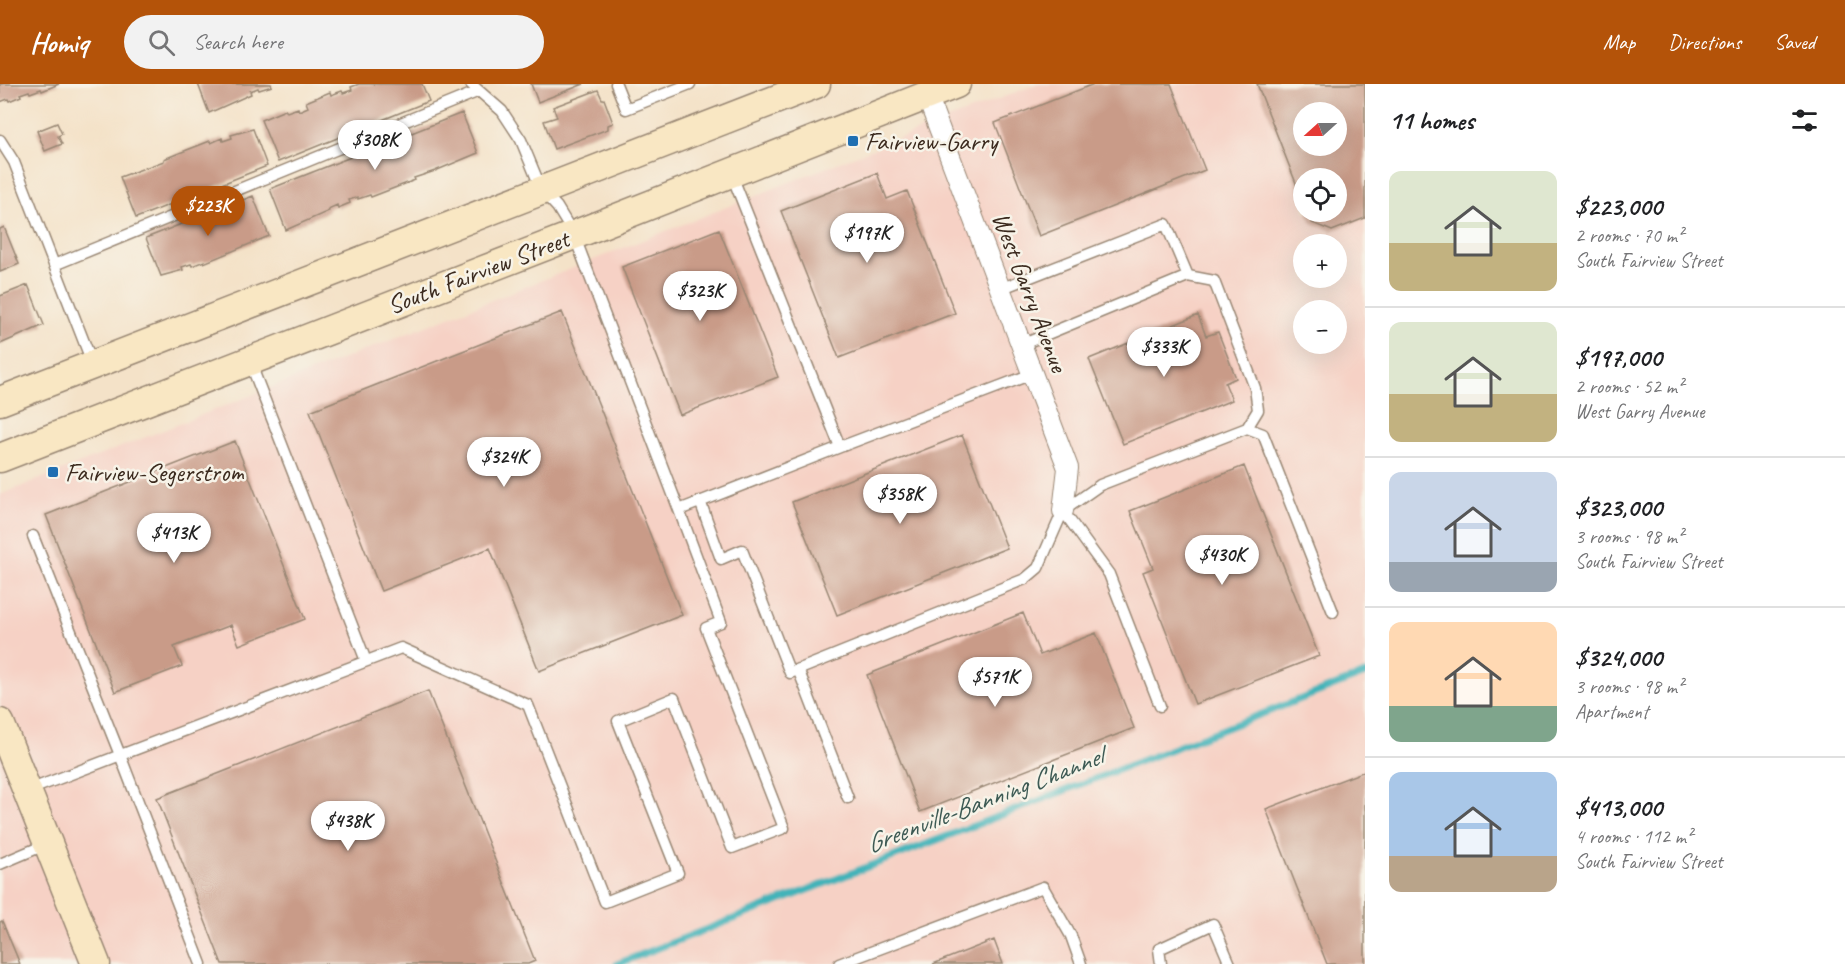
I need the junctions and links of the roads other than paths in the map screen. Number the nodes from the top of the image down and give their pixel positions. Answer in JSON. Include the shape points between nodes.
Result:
{"nodes":[{"id":1,"x":616,"y":84,"type":"edge"},
{"id":2,"x":690,"y":84,"type":"edge"},
{"id":3,"x":816,"y":84,"type":"edge"},
{"id":4,"x":956,"y":84,"type":"edge"},
{"id":5,"x":475,"y":87,"type":"edge"},
{"id":6,"x":927,"y":96,"type":"junction"},
{"id":7,"x":0,"y":140,"type":"edge"},
{"id":8,"x":731,"y":172,"type":"junction"},
{"id":9,"x":542,"y":191,"type":"junction"},
{"id":10,"x":574,"y":235,"type":"junction"},
{"id":11,"x":54,"y":264,"type":"junction"},
{"id":12,"x":1188,"y":276,"type":"junction"},
{"id":13,"x":1000,"y":289,"type":"junction"},
{"id":14,"x":1021,"y":345,"type":"junction"},
{"id":15,"x":249,"y":361,"type":"junction"},
{"id":16,"x":93,"y":365,"type":"junction"},
{"id":17,"x":1032,"y":374,"type":"junction"},
{"id":18,"x":0,"y":401,"type":"edge"},
{"id":19,"x":1247,"y":428,"type":"junction"},
{"id":20,"x":840,"y":447,"type":"junction"},
{"id":21,"x":0,"y":458,"type":"edge"},
{"id":22,"x":700,"y":501,"type":"junction"},
{"id":23,"x":679,"y":510,"type":"junction"},
{"id":24,"x":1063,"y":511,"type":"junction"},
{"id":25,"x":33,"y":536,"type":"dead end"},
{"id":26,"x":1332,"y":612,"type":"dead end"},
{"id":27,"x":366,"y":661,"type":"junction"},
{"id":28,"x":798,"y":669,"type":"junction"},
{"id":29,"x":1160,"y":706,"type":"dead end"},
{"id":30,"x":0,"y":723,"type":"edge"},
{"id":31,"x":120,"y":755,"type":"junction"},
{"id":32,"x":27,"y":791,"type":"junction"},
{"id":33,"x":848,"y":798,"type":"dead end"},
{"id":34,"x":48,"y":844,"type":"junction"},
{"id":35,"x":0,"y":864,"type":"edge"},
{"id":36,"x":96,"y":964,"type":"edge"},
{"id":37,"x":201,"y":964,"type":"edge"},
{"id":38,"x":839,"y":964,"type":"edge"},
{"id":39,"x":1082,"y":964,"type":"edge"},
{"id":40,"x":1161,"y":964,"type":"edge"},
{"id":41,"x":1230,"y":964,"type":"edge"}],
"edges":[{"from":1,"to":2,"type":"lane","via":[[626,109]]},
{"from":3,"to":9,"type":"main road","name":"South Fairview Street"},
{"from":4,"to":6,"type":"main road","name":"South Fairview Street"},
{"from":5,"to":9,"type":"lane","via":[[502,111],[520,140]]},
{"from":5,"to":11,"type":"lane"},
{"from":6,"to":8,"type":"main road","name":"South Fairview Street"},
{"from":6,"to":13,"type":"street","name":"West Garry Avenue"},
{"from":7,"to":11,"type":"lane","via":[[14,162]]},
{"from":8,"to":10,"type":"main road","name":"South Fairview Street"},
{"from":8,"to":20,"type":"lane"},
{"from":9,"to":10,"type":"lane"},
{"from":9,"to":16,"type":"main road","name":"South Fairview Street"},
{"from":10,"to":15,"type":"main road","name":"South Fairview Street"},
{"from":10,"to":23,"type":"lane"},
{"from":11,"to":16,"type":"lane"},
{"from":12,"to":13,"type":"lane","via":[[1166,224]]},
{"from":12,"to":14,"type":"lane"},
{"from":12,"to":19,"type":"lane","via":[[1214,281],[1255,388],[1258,410]]},
{"from":13,"to":14,"type":"street","name":"West Garry Avenue"},
{"from":14,"to":17,"type":"street","name":"West Garry Avenue"},
{"from":15,"to":21,"type":"main road","name":"South Fairview Street"},
{"from":15,"to":27,"type":"lane"},
{"from":16,"to":18,"type":"main road","name":"South Fairview Street"},
{"from":17,"to":20,"type":"lane"},
{"from":17,"to":24,"type":"street","name":"West Garry Avenue","via":[[1068,468]]},
{"from":19,"to":24,"type":"lane","via":[[1100,485]]},
{"from":19,"to":26,"type":"lane","via":[[1263,434]]},
{"from":20,"to":22,"type":"lane"},
{"from":22,"to":23,"type":"lane"},
{"from":22,"to":28,"type":"lane","via":[[721,559],[742,550],[790,673]]},
{"from":23,"to":27,"type":"lane","via":[[721,622],[706,628],[784,828],[732,848],[674,698],[618,721],[678,873],[605,902],[528,705],[401,648]]},
{"from":24,"to":28,"type":"lane","via":[[1038,568],[1025,579]]},
{"from":24,"to":29,"type":"lane","via":[[1109,574]]},
{"from":25,"to":31,"type":"lane"},
{"from":27,"to":31,"type":"lane"},
{"from":28,"to":33,"type":"lane"},
{"from":30,"to":32,"type":"main road"},
{"from":31,"to":32,"type":"lane"},
{"from":31,"to":37,"type":"lane"},
{"from":32,"to":34,"type":"main road"},
{"from":34,"to":35,"type":"lane"},
{"from":34,"to":36,"type":"main road"},
{"from":38,"to":39,"type":"lane","via":[[1043,887]]},
{"from":40,"to":41,"type":"lane","via":[[1159,949],[1213,924]]}]}
